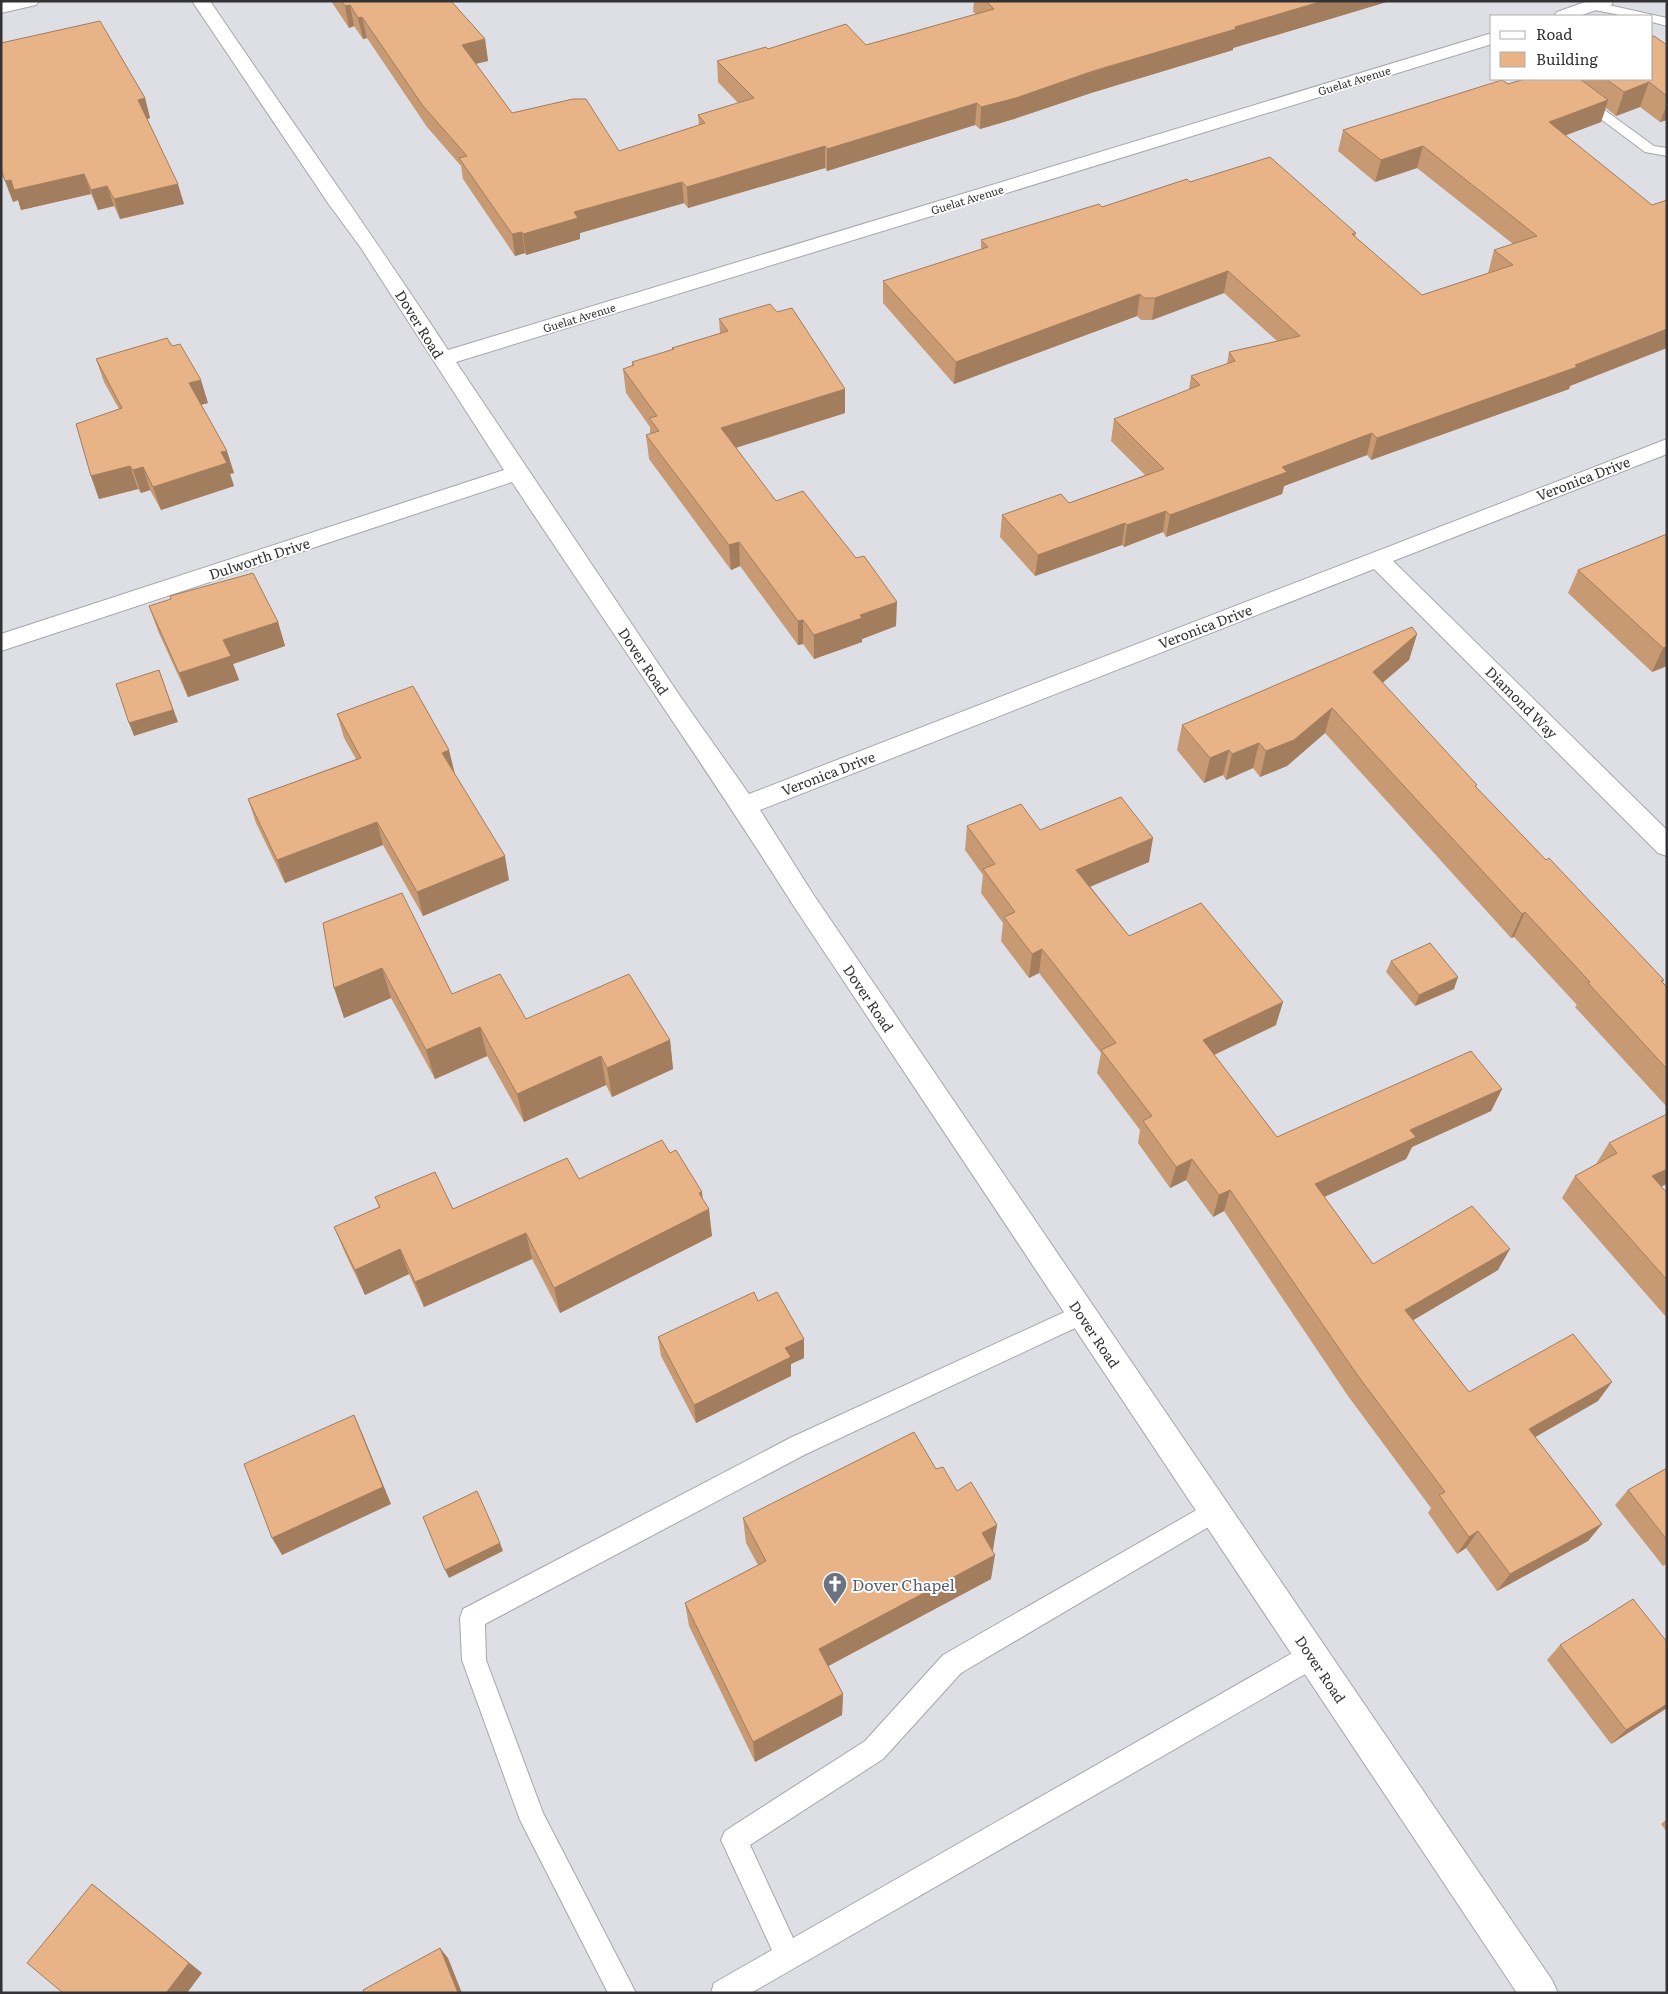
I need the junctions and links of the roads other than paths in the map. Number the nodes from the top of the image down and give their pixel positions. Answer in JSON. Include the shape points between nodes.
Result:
{"nodes":[{"id":1,"x":30,"y":1,"type":"edge"},
{"id":2,"x":201,"y":1,"type":"edge"},
{"id":3,"x":1600,"y":4,"type":"edge"},
{"id":4,"x":1,"y":8,"type":"edge"},
{"id":5,"x":1566,"y":15,"type":"edge"},
{"id":6,"x":1638,"y":15,"type":"edge"},
{"id":7,"x":1653,"y":18,"type":"edge"},
{"id":8,"x":1667,"y":22,"type":"edge"},
{"id":9,"x":1490,"y":39,"type":"edge"},
{"id":10,"x":1555,"y":80,"type":"edge"},
{"id":11,"x":1667,"y":152,"type":"edge"},
{"id":12,"x":442,"y":359,"type":"junction"},
{"id":13,"x":1667,"y":446,"type":"edge"},
{"id":14,"x":517,"y":473,"type":"junction"},
{"id":15,"x":1377,"y":559,"type":"junction"},
{"id":16,"x":1,"y":643,"type":"edge"},
{"id":17,"x":744,"y":806,"type":"junction"},
{"id":18,"x":1667,"y":846,"type":"edge"},
{"id":19,"x":1082,"y":1314,"type":"junction"},
{"id":20,"x":1214,"y":1511,"type":"junction"},
{"id":21,"x":1312,"y":1656,"type":"junction"},
{"id":22,"x":788,"y":1956,"type":"junction"},
{"id":23,"x":623,"y":1993,"type":"edge"},
{"id":24,"x":724,"y":1993,"type":"edge"},
{"id":25,"x":1539,"y":1993,"type":"edge"}],
"edges":[{"from":1,"to":4,"type":"street"},
{"from":2,"to":12,"type":"street","name":"Dover Road","via":[[370,246]]},
{"from":3,"to":5,"type":"street"},
{"from":3,"to":6,"type":"lane"},
{"from":7,"to":8,"type":"lane"},
{"from":9,"to":12,"type":"street","name":"Guelat Avenue"},
{"from":10,"to":11,"type":"lane","via":[[1650,149]]},
{"from":12,"to":14,"type":"street","name":"Dover Road"},
{"from":13,"to":15,"type":"street","name":"Veronica Drive"},
{"from":14,"to":16,"type":"street","name":"Dulworth Drive"},
{"from":14,"to":17,"type":"street","name":"Dover Road"},
{"from":15,"to":17,"type":"street","name":"Veronica Drive"},
{"from":15,"to":18,"type":"street","name":"Diamond Way"},
{"from":17,"to":19,"type":"street","name":"Dover Road","via":[[804,902]]},
{"from":19,"to":20,"type":"street","name":"Dover Road"},
{"from":19,"to":23,"type":"lane","via":[[798,1446],[472,1618],[474,1660],[533,1820]]},
{"from":20,"to":21,"type":"street","name":"Dover Road"},
{"from":20,"to":22,"type":"lane","via":[[952,1664],[874,1750],[734,1840]]},
{"from":21,"to":22,"type":"lane"},
{"from":21,"to":25,"type":"street","name":"Dover Road"},
{"from":22,"to":24,"type":"lane"}]}
